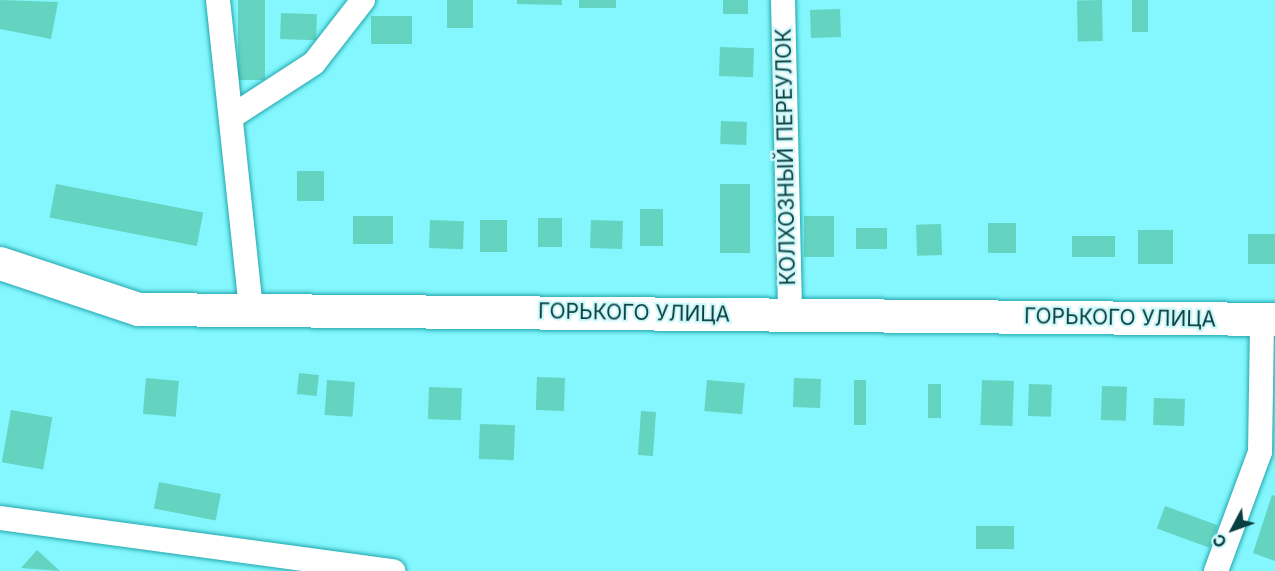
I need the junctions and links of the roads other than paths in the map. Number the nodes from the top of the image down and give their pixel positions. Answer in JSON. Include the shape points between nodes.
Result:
{"nodes":[{"id":1,"x":218,"y":0,"type":"edge"},
{"id":2,"x":363,"y":0,"type":"edge"},
{"id":3,"x":783,"y":0,"type":"edge"},
{"id":4,"x":231,"y":117,"type":"junction"},
{"id":5,"x":0,"y":263,"type":"edge"},
{"id":6,"x":251,"y":310,"type":"junction"},
{"id":7,"x":790,"y":315,"type":"junction"},
{"id":8,"x":1269,"y":319,"type":"edge"},
{"id":9,"x":0,"y":518,"type":"edge"},
{"id":10,"x":393,"y":571,"type":"edge"},
{"id":11,"x":1215,"y":571,"type":"edge"}],
"edges":[{"from":1,"to":4,"type":"street"},
{"from":2,"to":4,"type":"street","via":[[314,63]]},
{"from":3,"to":7,"type":"street","name":"КОЛХОЗНЫЙ ПЕРЕУЛОК"},
{"from":4,"to":6,"type":"street"},
{"from":5,"to":6,"type":"street","name":"ГОРЬКОГО УЛИЦА","via":[[138,309]]},
{"from":6,"to":7,"type":"street","name":"ГОРЬКОГО УЛИЦА"},
{"from":7,"to":8,"type":"street","name":"ГОРЬКОГО УЛИЦА"},
{"from":8,"to":11,"type":"street","via":[[1260,452]]},
{"from":9,"to":10,"type":"street"}]}
